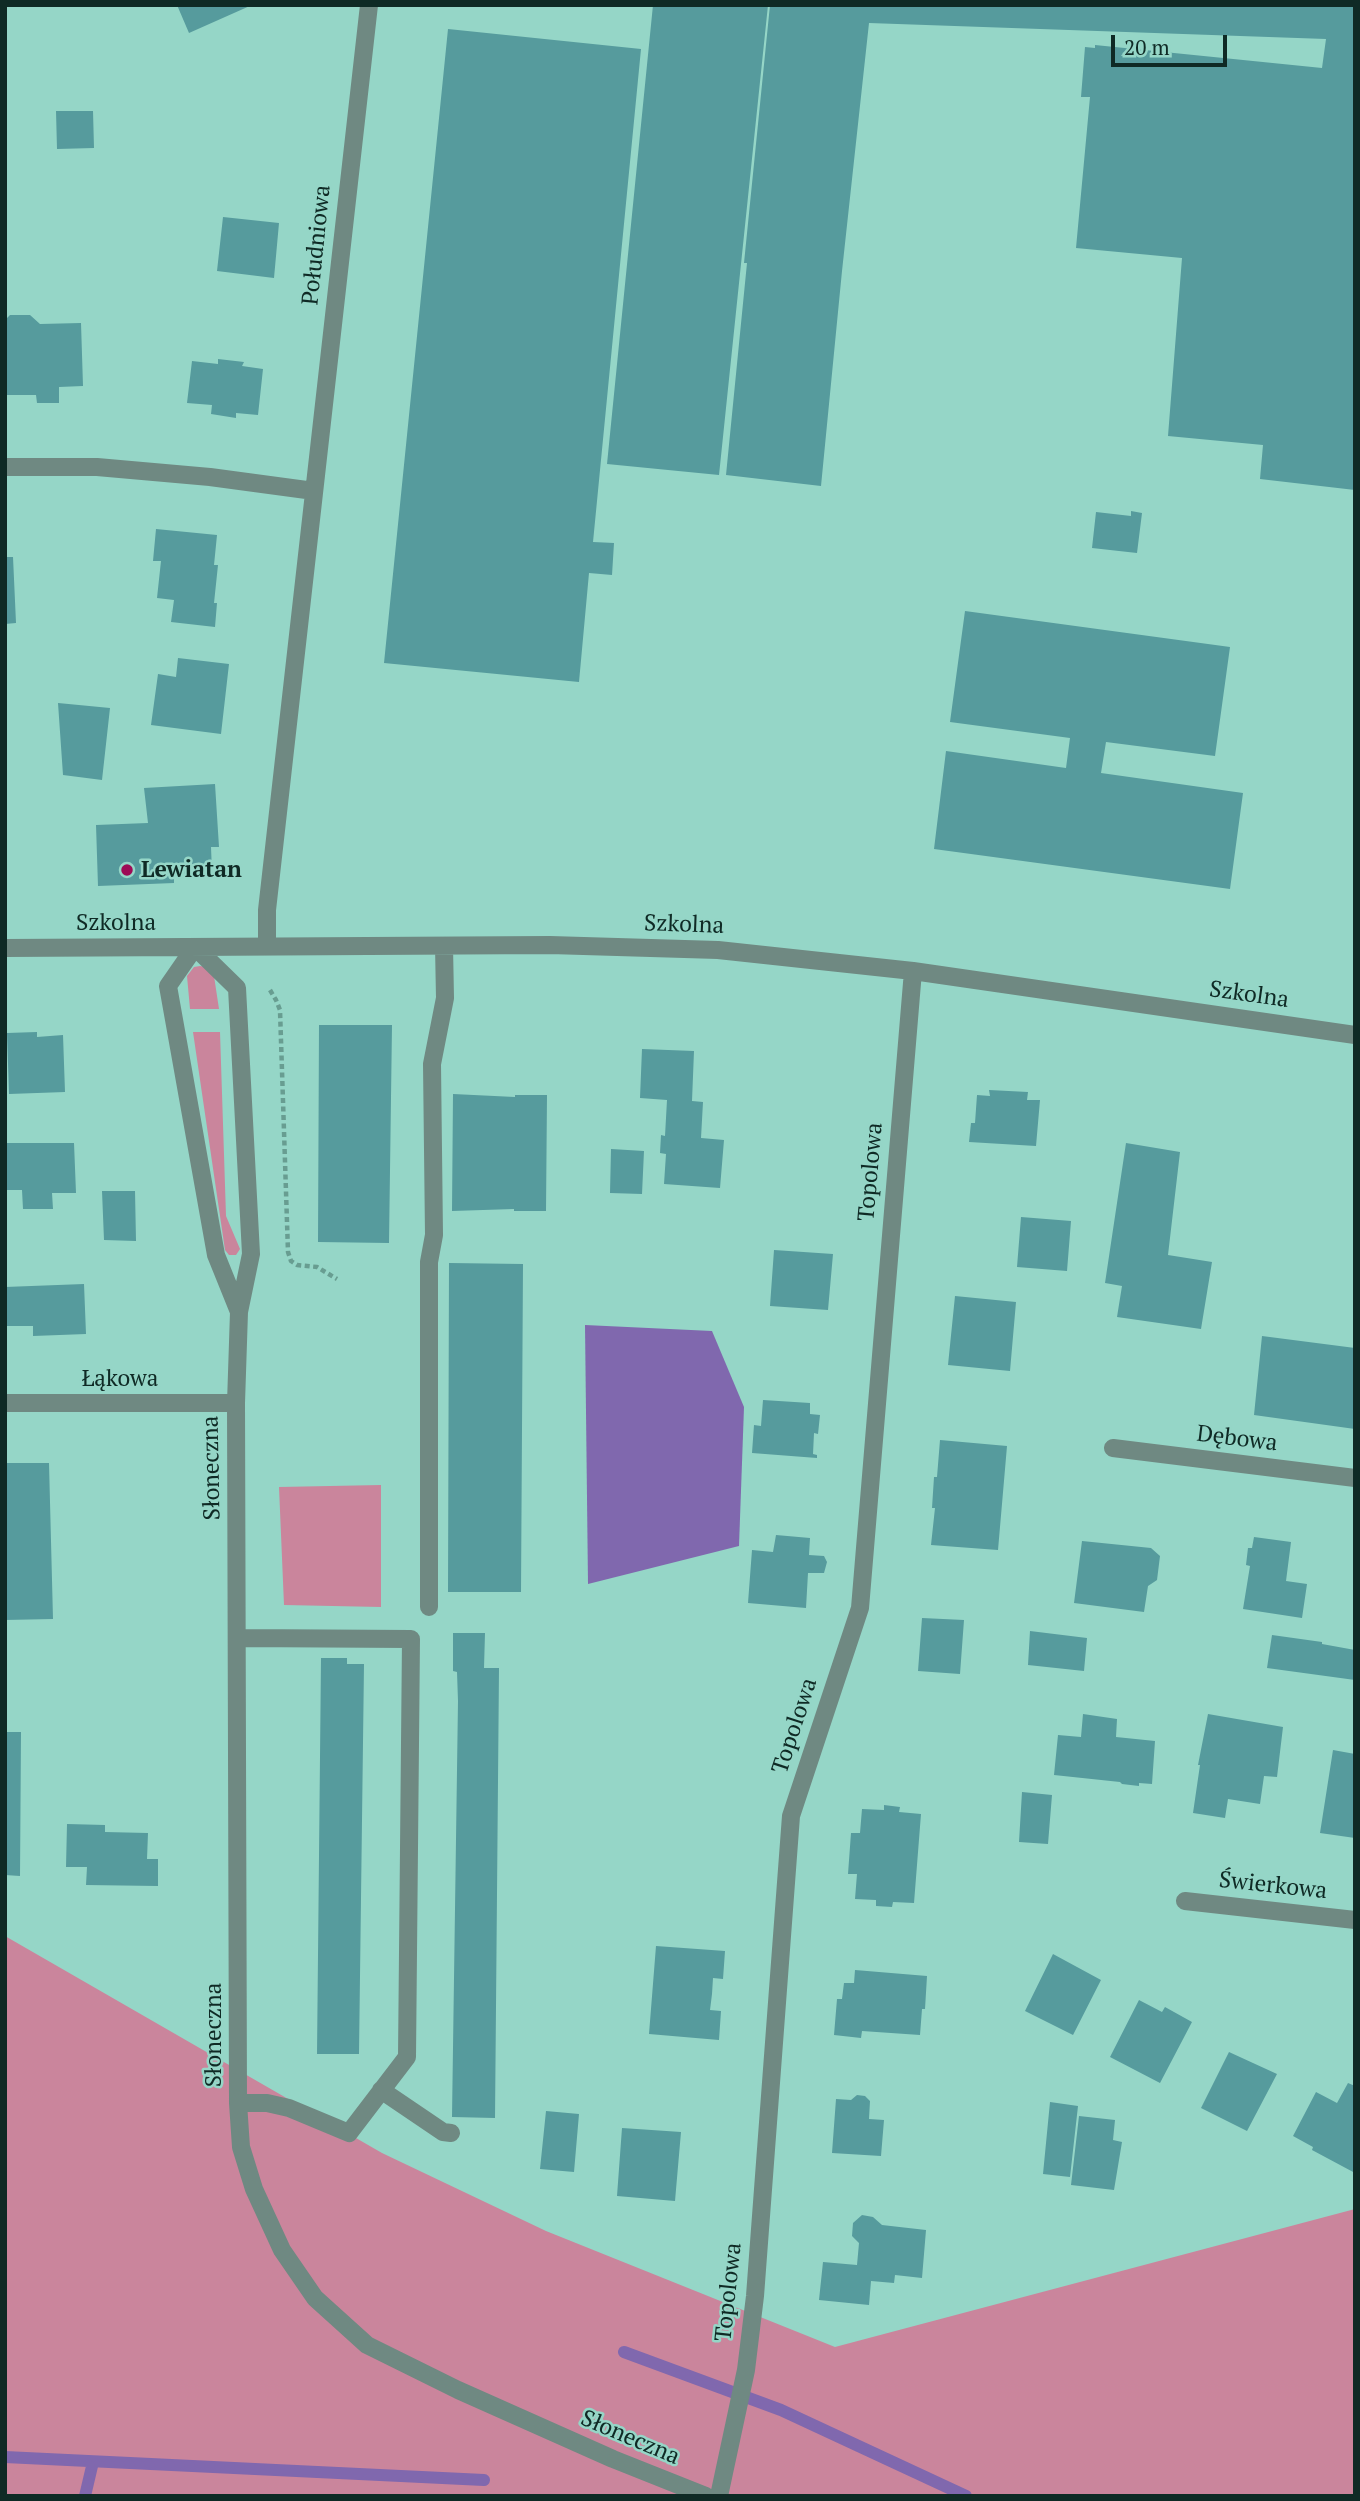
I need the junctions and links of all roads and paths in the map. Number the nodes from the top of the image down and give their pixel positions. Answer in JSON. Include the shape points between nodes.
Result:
{"nodes":[{"id":1,"x":369,"y":5,"type":"edge"},
{"id":2,"x":5,"y":467,"type":"edge"},
{"id":3,"x":314,"y":491,"type":"junction"},
{"id":4,"x":267,"y":946,"type":"junction"},
{"id":5,"x":443,"y":946,"type":"junction"},
{"id":6,"x":195,"y":947,"type":"junction"},
{"id":7,"x":5,"y":948,"type":"edge"},
{"id":8,"x":913,"y":971,"type":"junction"},
{"id":9,"x":270,"y":990,"type":"dead end"},
{"id":10,"x":1355,"y":1035,"type":"edge"},
{"id":11,"x":337,"y":1279,"type":"dead end"},
{"id":12,"x":239,"y":1312,"type":"junction"},
{"id":13,"x":5,"y":1403,"type":"edge"},
{"id":14,"x":236,"y":1403,"type":"junction"},
{"id":15,"x":1113,"y":1448,"type":"dead end"},
{"id":16,"x":1355,"y":1478,"type":"edge"},
{"id":17,"x":429,"y":1607,"type":"dead end"},
{"id":18,"x":238,"y":1638,"type":"junction"},
{"id":19,"x":1185,"y":1901,"type":"dead end"},
{"id":20,"x":1355,"y":1920,"type":"edge"},
{"id":21,"x":382,"y":2090,"type":"junction"},
{"id":22,"x":239,"y":2103,"type":"junction"},
{"id":23,"x":451,"y":2133,"type":"dead end"},
{"id":24,"x":706,"y":2496,"type":"edge"},
{"id":25,"x":719,"y":2496,"type":"edge"}],
"edges":[{"from":1,"to":3,"type":"street","name":"Południowa"},
{"from":2,"to":3,"type":"street","via":[[97,467]]},
{"from":3,"to":4,"type":"street","name":"Południowa","via":[[267,910]]},
{"from":4,"to":5,"type":"street","name":"Szkolna"},
{"from":4,"to":6,"type":"street","name":"Szkolna"},
{"from":5,"to":8,"type":"street","name":"Szkolna","via":[[718,950]]},
{"from":5,"to":17,"type":"street","via":[[444,998],[432,1064]]},
{"from":6,"to":7,"type":"street","name":"Szkolna"},
{"from":6,"to":12,"type":"street","name":"Słoneczna","via":[[168,986],[216,1255]]},
{"from":6,"to":12,"type":"street","name":"Słoneczna","via":[[237,988],[251,1254]]},
{"from":8,"to":10,"type":"street","name":"Szkolna"},
{"from":8,"to":25,"type":"street","name":"Topolowa","via":[[860,1608],[791,1816],[755,2296],[746,2370]]},
{"from":9,"to":11,"type":"path","via":[[280,1010],[288,1252],[297,1265],[317,1266]]},
{"from":12,"to":14,"type":"street","name":"Słoneczna"},
{"from":13,"to":14,"type":"street","name":"Łąkowa"},
{"from":14,"to":18,"type":"street","name":"Słoneczna"},
{"from":15,"to":16,"type":"street","name":"Dębowa"},
{"from":18,"to":21,"type":"street","via":[[411,1639],[407,2057]]},
{"from":18,"to":22,"type":"street","name":"Słoneczna"},
{"from":19,"to":20,"type":"street","name":"Świerkowa"},
{"from":21,"to":22,"type":"street","via":[[349,2133],[289,2108]]},
{"from":21,"to":23,"type":"street"},
{"from":22,"to":24,"type":"street","name":"Słoneczna","via":[[241,2147],[282,2250],[315,2298],[367,2345],[458,2390]]}]}
